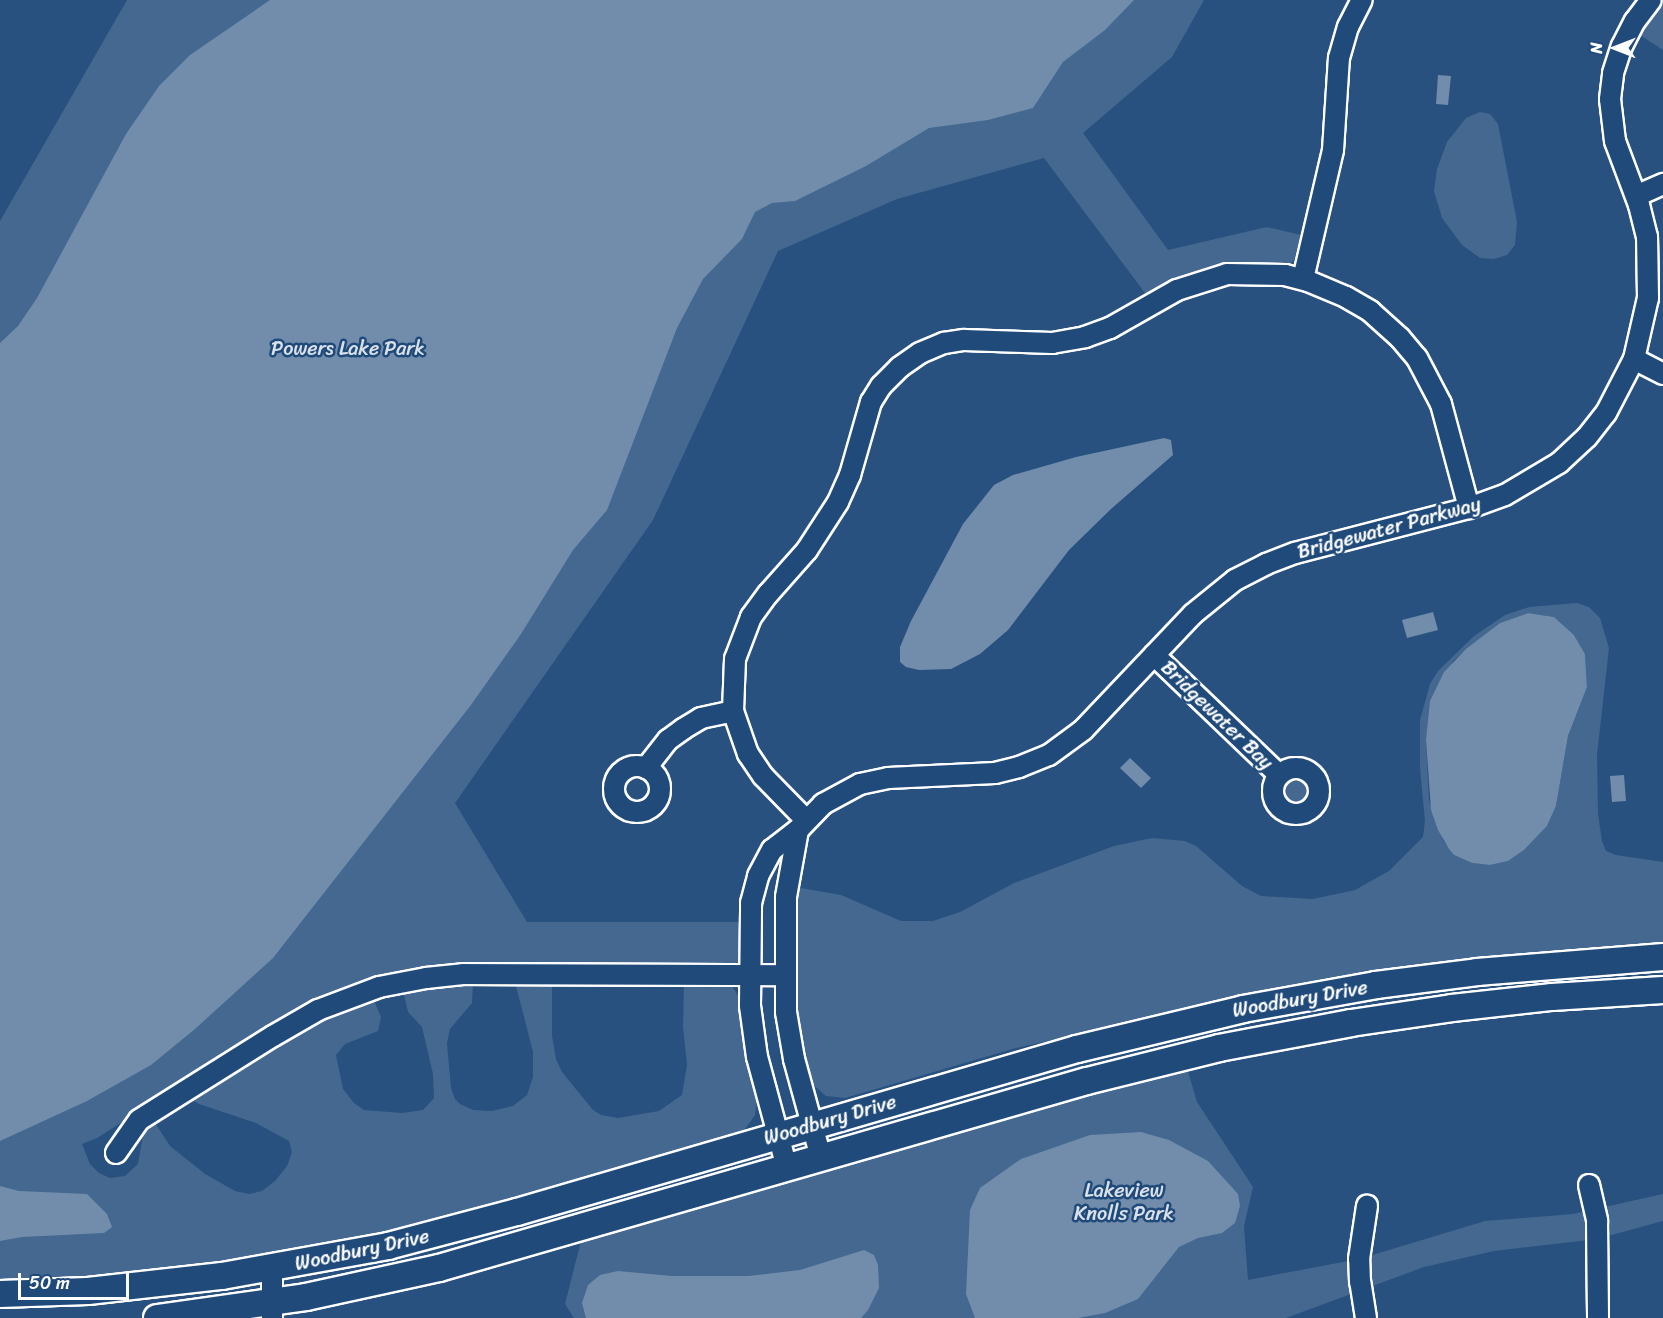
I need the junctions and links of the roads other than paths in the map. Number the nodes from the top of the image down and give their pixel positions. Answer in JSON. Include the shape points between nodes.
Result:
{"nodes":[{"id":1,"x":1362,"y":0,"type":"edge"},
{"id":2,"x":1650,"y":0,"type":"edge"},
{"id":3,"x":1663,"y":184,"type":"edge"},
{"id":4,"x":1636,"y":196,"type":"junction"},
{"id":5,"x":1303,"y":279,"type":"junction"},
{"id":6,"x":1634,"y":359,"type":"junction"},
{"id":7,"x":1663,"y":374,"type":"edge"},
{"id":8,"x":1469,"y":508,"type":"junction"},
{"id":9,"x":1154,"y":656,"type":"junction"},
{"id":10,"x":733,"y":711,"type":"junction"},
{"id":11,"x":646,"y":768,"type":"dead end"},
{"id":12,"x":1280,"y":775,"type":"dead end"},
{"id":13,"x":802,"y":825,"type":"junction"},
{"id":14,"x":1663,"y":957,"type":"edge"},
{"id":15,"x":749,"y":975,"type":"junction"},
{"id":16,"x":786,"y":975,"type":"junction"},
{"id":17,"x":1663,"y":990,"type":"edge"},
{"id":18,"x":812,"y":1125,"type":"junction"},
{"id":19,"x":778,"y":1135,"type":"junction"},
{"id":20,"x":116,"y":1153,"type":"dead end"},
{"id":21,"x":821,"y":1158,"type":"junction"},
{"id":22,"x":787,"y":1168,"type":"junction"},
{"id":23,"x":1589,"y":1185,"type":"dead end"},
{"id":24,"x":1367,"y":1206,"type":"dead end"},
{"id":25,"x":272,"y":1269,"type":"junction"},
{"id":26,"x":0,"y":1294,"type":"edge"},
{"id":27,"x":272,"y":1310,"type":"edge"},
{"id":28,"x":157,"y":1318,"type":"edge"},
{"id":29,"x":1366,"y":1318,"type":"edge"},
{"id":30,"x":1598,"y":1318,"type":"edge"}],
"edges":[{"from":1,"to":5,"type":"street","via":[[1348,27],[1339,58],[1333,150]]},
{"from":2,"to":4,"type":"street","name":"Bridgewater Parkway","via":[[1622,46],[1611,93],[1615,141]]},
{"from":3,"to":4,"type":"street"},
{"from":4,"to":6,"type":"street","name":"Bridgewater Parkway","via":[[1647,237],[1649,281],[1646,316]]},
{"from":5,"to":8,"type":"street","via":[[1370,311],[1413,353],[1441,404]]},
{"from":5,"to":10,"type":"street","via":[[1227,274],[1177,290],[1110,328],[1085,337],[1053,343],[944,343],[900,367],[872,402],[850,475],[824,527],[768,594],[742,635],[735,659]]},
{"from":6,"to":7,"type":"street"},
{"from":6,"to":8,"type":"street","name":"Bridgewater Parkway","via":[[1606,413],[1574,450],[1528,483]]},
{"from":8,"to":9,"type":"street","name":"Bridgewater Parkway","via":[[1295,553],[1258,568],[1213,596]]},
{"from":9,"to":12,"type":"street","name":"Bridgewater Bay"},
{"from":9,"to":13,"type":"street","name":"Bridgewater Parkway","via":[[1077,736],[1034,762],[990,774],[872,780],[833,797]]},
{"from":10,"to":11,"type":"street","via":[[701,718],[683,729],[668,740]]},
{"from":10,"to":13,"type":"street","via":[[748,754]]},
{"from":13,"to":15,"type":"street","name":"Bridgewater Parkway","via":[[772,850],[758,876],[750,915]]},
{"from":13,"to":16,"type":"street","via":[[787,890]]},
{"from":14,"to":18,"type":"main road","name":"Woodbury Drive","via":[[1477,972],[1254,1007],[1077,1049]]},
{"from":15,"to":16,"type":"street"},
{"from":15,"to":19,"type":"street","name":"Bridgewater Parkway","via":[[754,1047]]},
{"from":15,"to":20,"type":"street","via":[[463,974],[379,987],[318,1010],[139,1120]]},
{"from":16,"to":18,"type":"street","via":[[790,1043]]},
{"from":17,"to":21,"type":"main road","name":"Woodbury Drive","via":[[1463,1007],[1285,1035],[1087,1081]]},
{"from":18,"to":19,"type":"main road","name":"Woodbury Drive"},
{"from":18,"to":21,"type":"street"},
{"from":19,"to":22,"type":"street","name":"Bridgewater Parkway"},
{"from":19,"to":25,"type":"main road","name":"Woodbury Drive","via":[[454,1229]]},
{"from":21,"to":22,"type":"main road","name":"Woodbury Drive"},
{"from":22,"to":27,"type":"main road","name":"Woodbury Drive","via":[[439,1268]]},
{"from":23,"to":30,"type":"street","via":[[1597,1221]]},
{"from":24,"to":29,"type":"street","via":[[1359,1259]]},
{"from":25,"to":26,"type":"main road","name":"Woodbury Drive","via":[[155,1285]]},
{"from":25,"to":27,"type":"street"},
{"from":27,"to":28,"type":"main road","name":"Woodbury Drive"}]}
